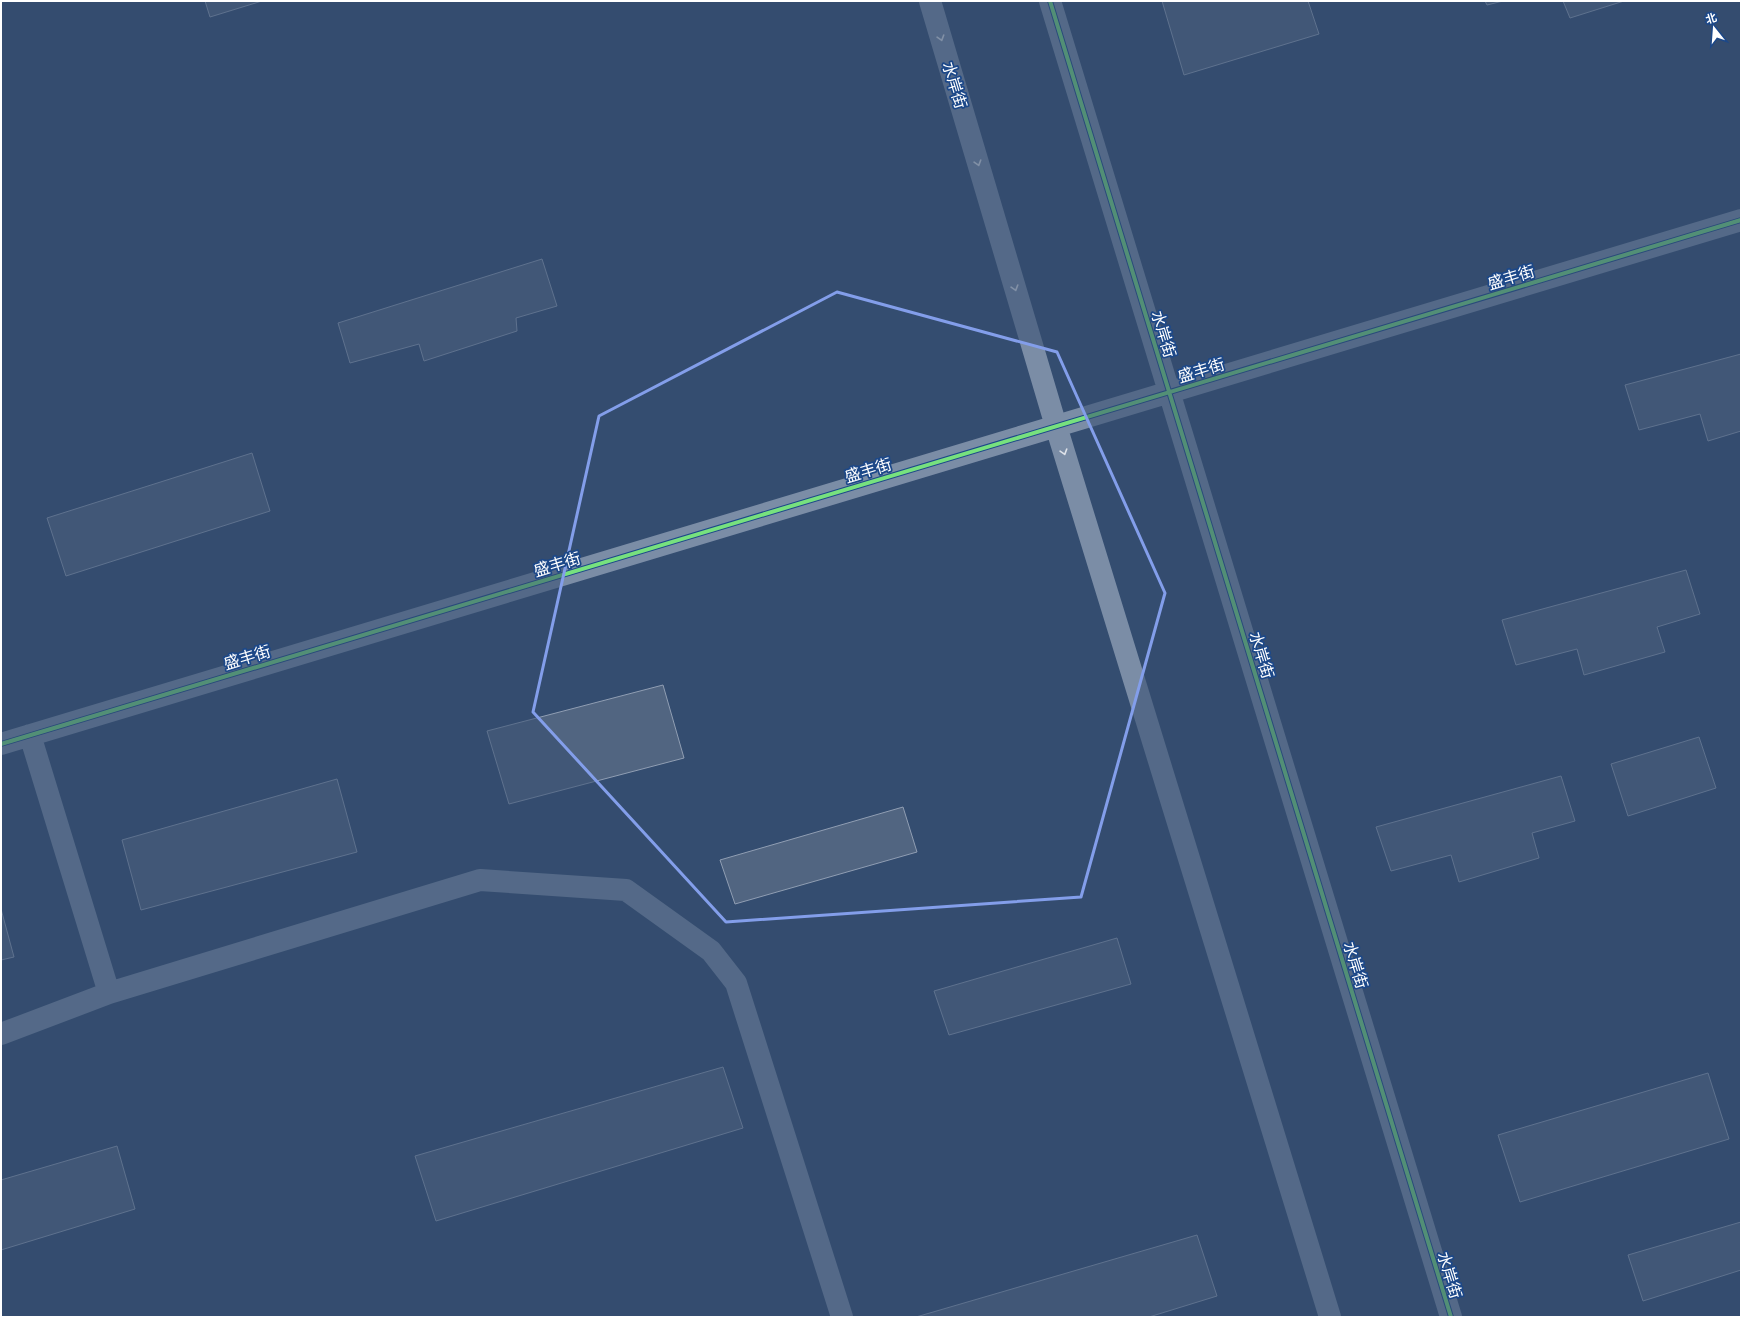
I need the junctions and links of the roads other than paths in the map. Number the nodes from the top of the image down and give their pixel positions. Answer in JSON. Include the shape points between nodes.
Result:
{"nodes":[{"id":1,"x":930,"y":1,"type":"edge"},
{"id":2,"x":1050,"y":1,"type":"edge"},
{"id":3,"x":1741,"y":220,"type":"edge"},
{"id":4,"x":1170,"y":392,"type":"junction"},
{"id":5,"x":1056,"y":426,"type":"junction"},
{"id":6,"x":30,"y":735,"type":"junction"},
{"id":7,"x":1,"y":744,"type":"edge"},
{"id":8,"x":109,"y":993,"type":"junction"},
{"id":9,"x":1,"y":1034,"type":"edge"},
{"id":10,"x":842,"y":1317,"type":"edge"},
{"id":11,"x":1330,"y":1317,"type":"edge"},
{"id":12,"x":1450,"y":1317,"type":"edge"}],
"edges":[{"from":1,"to":5,"type":"street","name":"水岸街","one_way":true},
{"from":2,"to":4,"type":"street","name":"水岸街"},
{"from":3,"to":4,"type":"street","name":"盛丰街"},
{"from":4,"to":5,"type":"street","name":"盛丰街"},
{"from":4,"to":12,"type":"street","name":"水岸街"},
{"from":5,"to":6,"type":"street","name":"盛丰街"},
{"from":5,"to":11,"type":"street","name":"水岸街","one_way":true},
{"from":6,"to":7,"type":"street","name":"盛丰街"},
{"from":6,"to":8,"type":"street"},
{"from":8,"to":9,"type":"street"},
{"from":8,"to":10,"type":"street","via":[[480,880],[626,890],[710,951],[736,983]]}]}
